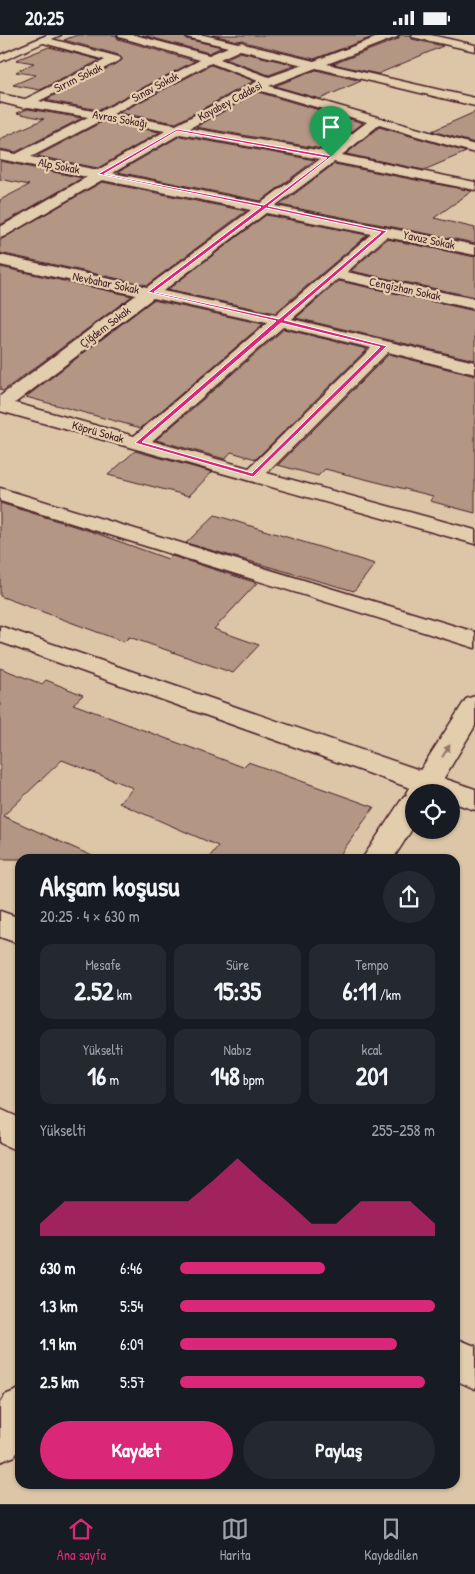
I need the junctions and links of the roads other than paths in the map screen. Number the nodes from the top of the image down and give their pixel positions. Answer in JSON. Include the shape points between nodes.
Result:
{"nodes":[{"id":1,"x":56,"y":35,"type":"edge"},
{"id":2,"x":123,"y":35,"type":"edge"},
{"id":3,"x":190,"y":35,"type":"edge"},
{"id":4,"x":393,"y":35,"type":"edge"},
{"id":5,"x":416,"y":35,"type":"edge"},
{"id":6,"x":44,"y":40,"type":"junction"},
{"id":7,"x":256,"y":41,"type":"dead end"},
{"id":8,"x":239,"y":47,"type":"junction"},
{"id":9,"x":475,"y":47,"type":"edge"},
{"id":10,"x":3,"y":56,"type":"edge"},
{"id":11,"x":210,"y":59,"type":"junction"},
{"id":12,"x":313,"y":65,"type":"junction"},
{"id":13,"x":263,"y":83,"type":"junction"},
{"id":14,"x":0,"y":98,"type":"edge"},
{"id":15,"x":475,"y":102,"type":"edge"},
{"id":16,"x":27,"y":103,"type":"junction"},
{"id":17,"x":9,"y":111,"type":"dead end"},
{"id":18,"x":101,"y":116,"type":"junction"},
{"id":19,"x":376,"y":121,"type":"junction"},
{"id":20,"x":177,"y":130,"type":"junction"},
{"id":21,"x":475,"y":149,"type":"edge"},
{"id":22,"x":0,"y":155,"type":"edge"},
{"id":23,"x":331,"y":157,"type":"junction"},
{"id":24,"x":20,"y":159,"type":"junction"},
{"id":25,"x":100,"y":174,"type":"junction"},
{"id":26,"x":475,"y":186,"type":"edge"},
{"id":27,"x":265,"y":207,"type":"junction"},
{"id":28,"x":384,"y":231,"type":"junction"},
{"id":29,"x":0,"y":233,"type":"edge"},
{"id":30,"x":475,"y":250,"type":"edge"},
{"id":31,"x":0,"y":260,"type":"edge"},
{"id":32,"x":335,"y":274,"type":"junction"},
{"id":33,"x":150,"y":292,"type":"junction"},
{"id":34,"x":475,"y":304,"type":"edge"},
{"id":35,"x":280,"y":321,"type":"junction"},
{"id":36,"x":384,"y":346,"type":"junction"},
{"id":37,"x":475,"y":368,"type":"edge"},
{"id":38,"x":0,"y":405,"type":"edge"},
{"id":39,"x":138,"y":443,"type":"junction"},
{"id":40,"x":253,"y":475,"type":"junction"},
{"id":41,"x":0,"y":494,"type":"edge"},
{"id":42,"x":475,"y":537,"type":"edge"},
{"id":43,"x":0,"y":635,"type":"edge"},
{"id":44,"x":475,"y":640,"type":"edge"},
{"id":45,"x":475,"y":705,"type":"edge"},
{"id":46,"x":426,"y":784,"type":"edge"},
{"id":47,"x":405,"y":787,"type":"edge"},
{"id":48,"x":460,"y":798,"type":"edge"},
{"id":49,"x":475,"y":800,"type":"edge"},
{"id":50,"x":405,"y":816,"type":"edge"},
{"id":51,"x":380,"y":854,"type":"edge"},
{"id":52,"x":0,"y":923,"type":"edge"},
{"id":53,"x":15,"y":930,"type":"edge"},
{"id":54,"x":0,"y":1125,"type":"edge"},
{"id":55,"x":15,"y":1133,"type":"edge"},
{"id":56,"x":460,"y":1360,"type":"edge"},
{"id":57,"x":475,"y":1368,"type":"edge"},
{"id":58,"x":15,"y":1418,"type":"edge"},
{"id":59,"x":0,"y":1441,"type":"edge"}],
"edges":[{"from":1,"to":6,"type":"street"},
{"from":2,"to":11,"type":"street"},
{"from":3,"to":8,"type":"street"},
{"from":4,"to":12,"type":"street","name":"Kayabey Caddesi"},
{"from":5,"to":9,"type":"street"},
{"from":6,"to":10,"type":"street"},
{"from":6,"to":16,"type":"street","name":"Sırım Sokak","via":[[115,59]]},
{"from":7,"to":8,"type":"street","name":"Sınav Sokak"},
{"from":8,"to":11,"type":"street","name":"Sınav Sokak"},
{"from":8,"to":12,"type":"street"},
{"from":11,"to":13,"type":"street"},
{"from":11,"to":18,"type":"street","name":"Sınav Sokak"},
{"from":12,"to":13,"type":"street","name":"Kayabey Caddesi"},
{"from":12,"to":15,"type":"street"},
{"from":13,"to":19,"type":"street"},
{"from":13,"to":20,"type":"street","name":"Kayabey Caddesi"},
{"from":14,"to":16,"type":"street","name":"Avras Sokağı"},
{"from":16,"to":17,"type":"street","name":"Sırım Sokak"},
{"from":16,"to":18,"type":"street","name":"Avras Sokağı"},
{"from":18,"to":20,"type":"street","name":"Avras Sokağı"},
{"from":18,"to":24,"type":"street","name":"Sınav Sokak"},
{"from":19,"to":21,"type":"street"},
{"from":19,"to":23,"type":"street","name":"Çiğdem Sokak"},
{"from":20,"to":23,"type":"street","name":"Avras Sokağı"},
{"from":20,"to":25,"type":"street","name":"Kayabey Caddesi"},
{"from":22,"to":24,"type":"street","name":"Alp Sokak"},
{"from":23,"to":26,"type":"street","name":"Avras Sokağı"},
{"from":23,"to":27,"type":"street","name":"Çiğdem Sokak"},
{"from":24,"to":25,"type":"street","name":"Alp Sokak"},
{"from":25,"to":27,"type":"street","name":"Alp Sokak"},
{"from":25,"to":29,"type":"street","name":"Kayabey Caddesi"},
{"from":27,"to":28,"type":"street","name":"Yavuz Sokak"},
{"from":27,"to":33,"type":"street","name":"Çiğdem Sokak"},
{"from":28,"to":30,"type":"street","name":"Yavuz Sokak"},
{"from":28,"to":32,"type":"street"},
{"from":31,"to":33,"type":"street","name":"Nevbahar Sokak"},
{"from":32,"to":34,"type":"street","name":"Cengizhan Sokak"},
{"from":32,"to":35,"type":"street"},
{"from":33,"to":35,"type":"street","name":"Nevbahar Sokak"},
{"from":33,"to":38,"type":"street","name":"Çiğdem Sokak"},
{"from":35,"to":36,"type":"street","name":"Nevbahar Sokak"},
{"from":35,"to":39,"type":"street"},
{"from":36,"to":37,"type":"street","name":"Nevbahar Sokak"},
{"from":36,"to":40,"type":"street"},
{"from":38,"to":39,"type":"street","name":"Köprü Sokak"},
{"from":39,"to":40,"type":"street","name":"Köprü Sokak"},
{"from":40,"to":42,"type":"street","name":"Köprü Sokak"},
{"from":41,"to":44,"type":"street"},
{"from":43,"to":47,"type":"street"},
{"from":46,"to":45,"type":"street","one_way":true},
{"from":48,"to":49,"type":"street"},
{"from":50,"to":51,"type":"street"},
{"from":52,"to":53,"type":"street"},
{"from":54,"to":55,"type":"street"},
{"from":56,"to":57,"type":"street"},
{"from":58,"to":59,"type":"street"}]}
